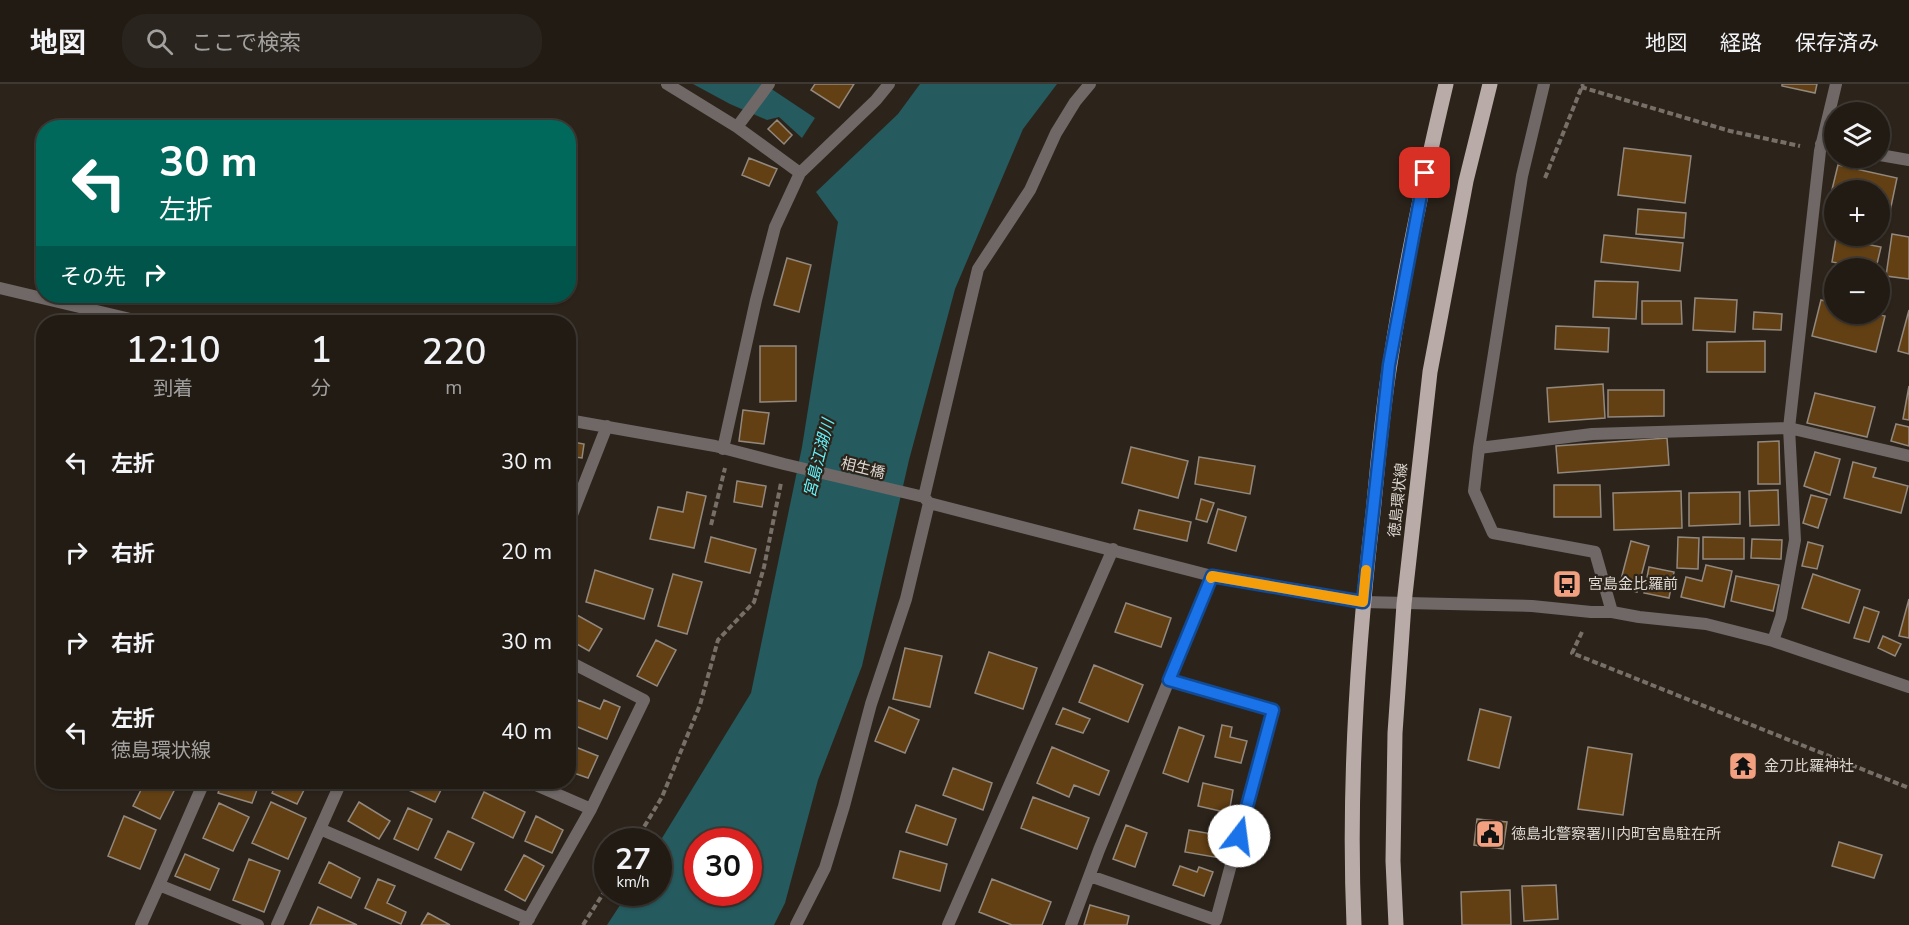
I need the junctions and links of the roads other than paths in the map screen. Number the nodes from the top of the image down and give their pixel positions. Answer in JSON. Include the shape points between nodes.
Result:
{"nodes":[{"id":1,"x":667,"y":84,"type":"edge"},
{"id":2,"x":769,"y":84,"type":"edge"},
{"id":3,"x":889,"y":84,"type":"edge"},
{"id":4,"x":1090,"y":84,"type":"edge"},
{"id":5,"x":1446,"y":84,"type":"edge"},
{"id":6,"x":1490,"y":84,"type":"edge"},
{"id":7,"x":1544,"y":84,"type":"edge"},
{"id":8,"x":1836,"y":84,"type":"edge"},
{"id":9,"x":737,"y":127,"type":"junction"},
{"id":10,"x":1821,"y":147,"type":"joint"},
{"id":11,"x":1890,"y":156,"type":"edge"},
{"id":12,"x":1909,"y":160,"type":"edge"},
{"id":13,"x":800,"y":173,"type":"junction"},
{"id":14,"x":0,"y":288,"type":"edge"},
{"id":15,"x":36,"y":297,"type":"edge"},
{"id":16,"x":63,"y":303,"type":"edge"},
{"id":17,"x":114,"y":315,"type":"edge"},
{"id":18,"x":576,"y":421,"type":"edge"},
{"id":19,"x":607,"y":426,"type":"junction"},
{"id":20,"x":1789,"y":428,"type":"junction"},
{"id":21,"x":1479,"y":448,"type":"junction"},
{"id":22,"x":731,"y":451,"type":"junction"},
{"id":23,"x":1909,"y":456,"type":"edge"},
{"id":24,"x":926,"y":500,"type":"junction"},
{"id":25,"x":576,"y":505,"type":"edge"},
{"id":26,"x":1113,"y":549,"type":"junction"},
{"id":27,"x":1212,"y":576,"type":"junction"},
{"id":28,"x":1363,"y":602,"type":"junction"},
{"id":29,"x":1404,"y":604,"type":"junction"},
{"id":30,"x":1612,"y":612,"type":"junction"},
{"id":31,"x":1773,"y":642,"type":"junction"},
{"id":32,"x":576,"y":665,"type":"edge"},
{"id":33,"x":1169,"y":680,"type":"junction"},
{"id":34,"x":1909,"y":687,"type":"edge"},
{"id":35,"x":201,"y":789,"type":"edge"},
{"id":36,"x":338,"y":789,"type":"edge"},
{"id":37,"x":545,"y":789,"type":"edge"},
{"id":38,"x":591,"y":809,"type":"junction"},
{"id":39,"x":320,"y":829,"type":"junction"},
{"id":40,"x":1090,"y":876,"type":"junction"},
{"id":41,"x":159,"y":885,"type":"junction"},
{"id":42,"x":527,"y":922,"type":"edge"},
{"id":43,"x":141,"y":925,"type":"edge"},
{"id":44,"x":258,"y":925,"type":"edge"},
{"id":45,"x":277,"y":925,"type":"edge"},
{"id":46,"x":796,"y":925,"type":"edge"},
{"id":47,"x":948,"y":925,"type":"edge"},
{"id":48,"x":1071,"y":925,"type":"edge"},
{"id":49,"x":1354,"y":925,"type":"edge"},
{"id":50,"x":1396,"y":925,"type":"edge"}],
"edges":[{"from":1,"to":9,"type":"street"},
{"from":2,"to":9,"type":"street"},
{"from":3,"to":13,"type":"street"},
{"from":4,"to":24,"type":"street","via":[[1056,133],[1030,190],[978,269]]},
{"from":5,"to":28,"type":"main road","name":"徳島環状線","via":[[1389,365]]},
{"from":6,"to":29,"type":"main road","name":"徳島環状線","via":[[1466,181],[1430,372]]},
{"from":7,"to":21,"type":"street","via":[[1522,176]]},
{"from":8,"to":10,"type":"street"},
{"from":9,"to":13,"type":"street"},
{"from":10,"to":20,"type":"street"},
{"from":11,"to":12,"type":"street"},
{"from":13,"to":22,"type":"street","via":[[775,227],[756,300]]},
{"from":14,"to":15,"type":"street"},
{"from":16,"to":17,"type":"street"},
{"from":18,"to":19,"type":"street","name":"相生橋"},
{"from":19,"to":22,"type":"street","name":"相生橋"},
{"from":19,"to":25,"type":"street"},
{"from":20,"to":21,"type":"street","via":[[1592,434]]},
{"from":20,"to":23,"type":"street"},
{"from":20,"to":31,"type":"street","via":[[1795,540]]},
{"from":21,"to":30,"type":"street","via":[[1474,491],[1493,533],[1595,552]]},
{"from":22,"to":24,"type":"street","name":"相生橋"},
{"from":24,"to":26,"type":"street","name":"相生橋"},
{"from":24,"to":46,"type":"street","via":[[906,599],[871,704],[825,868]]},
{"from":26,"to":27,"type":"street","name":"相生橋"},
{"from":26,"to":47,"type":"street"},
{"from":27,"to":28,"type":"street","name":"相生橋"},
{"from":27,"to":33,"type":"street"},
{"from":28,"to":29,"type":"street","name":"相生橋"},
{"from":28,"to":49,"type":"main road","name":"徳島環状線","via":[[1354,731]]},
{"from":29,"to":30,"type":"street","name":"相生橋"},
{"from":29,"to":50,"type":"main road","name":"徳島環状線","via":[[1395,733]]},
{"from":30,"to":31,"type":"street","name":"相生橋","via":[[1706,624]]},
{"from":31,"to":34,"type":"street","name":"相生橋"},
{"from":32,"to":38,"type":"street","via":[[644,700]]},
{"from":33,"to":40,"type":"street"},
{"from":33,"to":40,"type":"street","via":[[1273,710],[1216,920]]},
{"from":35,"to":41,"type":"street"},
{"from":36,"to":39,"type":"street"},
{"from":37,"to":38,"type":"street"},
{"from":38,"to":42,"type":"street"},
{"from":39,"to":42,"type":"street"},
{"from":39,"to":45,"type":"street"},
{"from":40,"to":48,"type":"street"},
{"from":41,"to":43,"type":"street"},
{"from":41,"to":44,"type":"street"}]}
